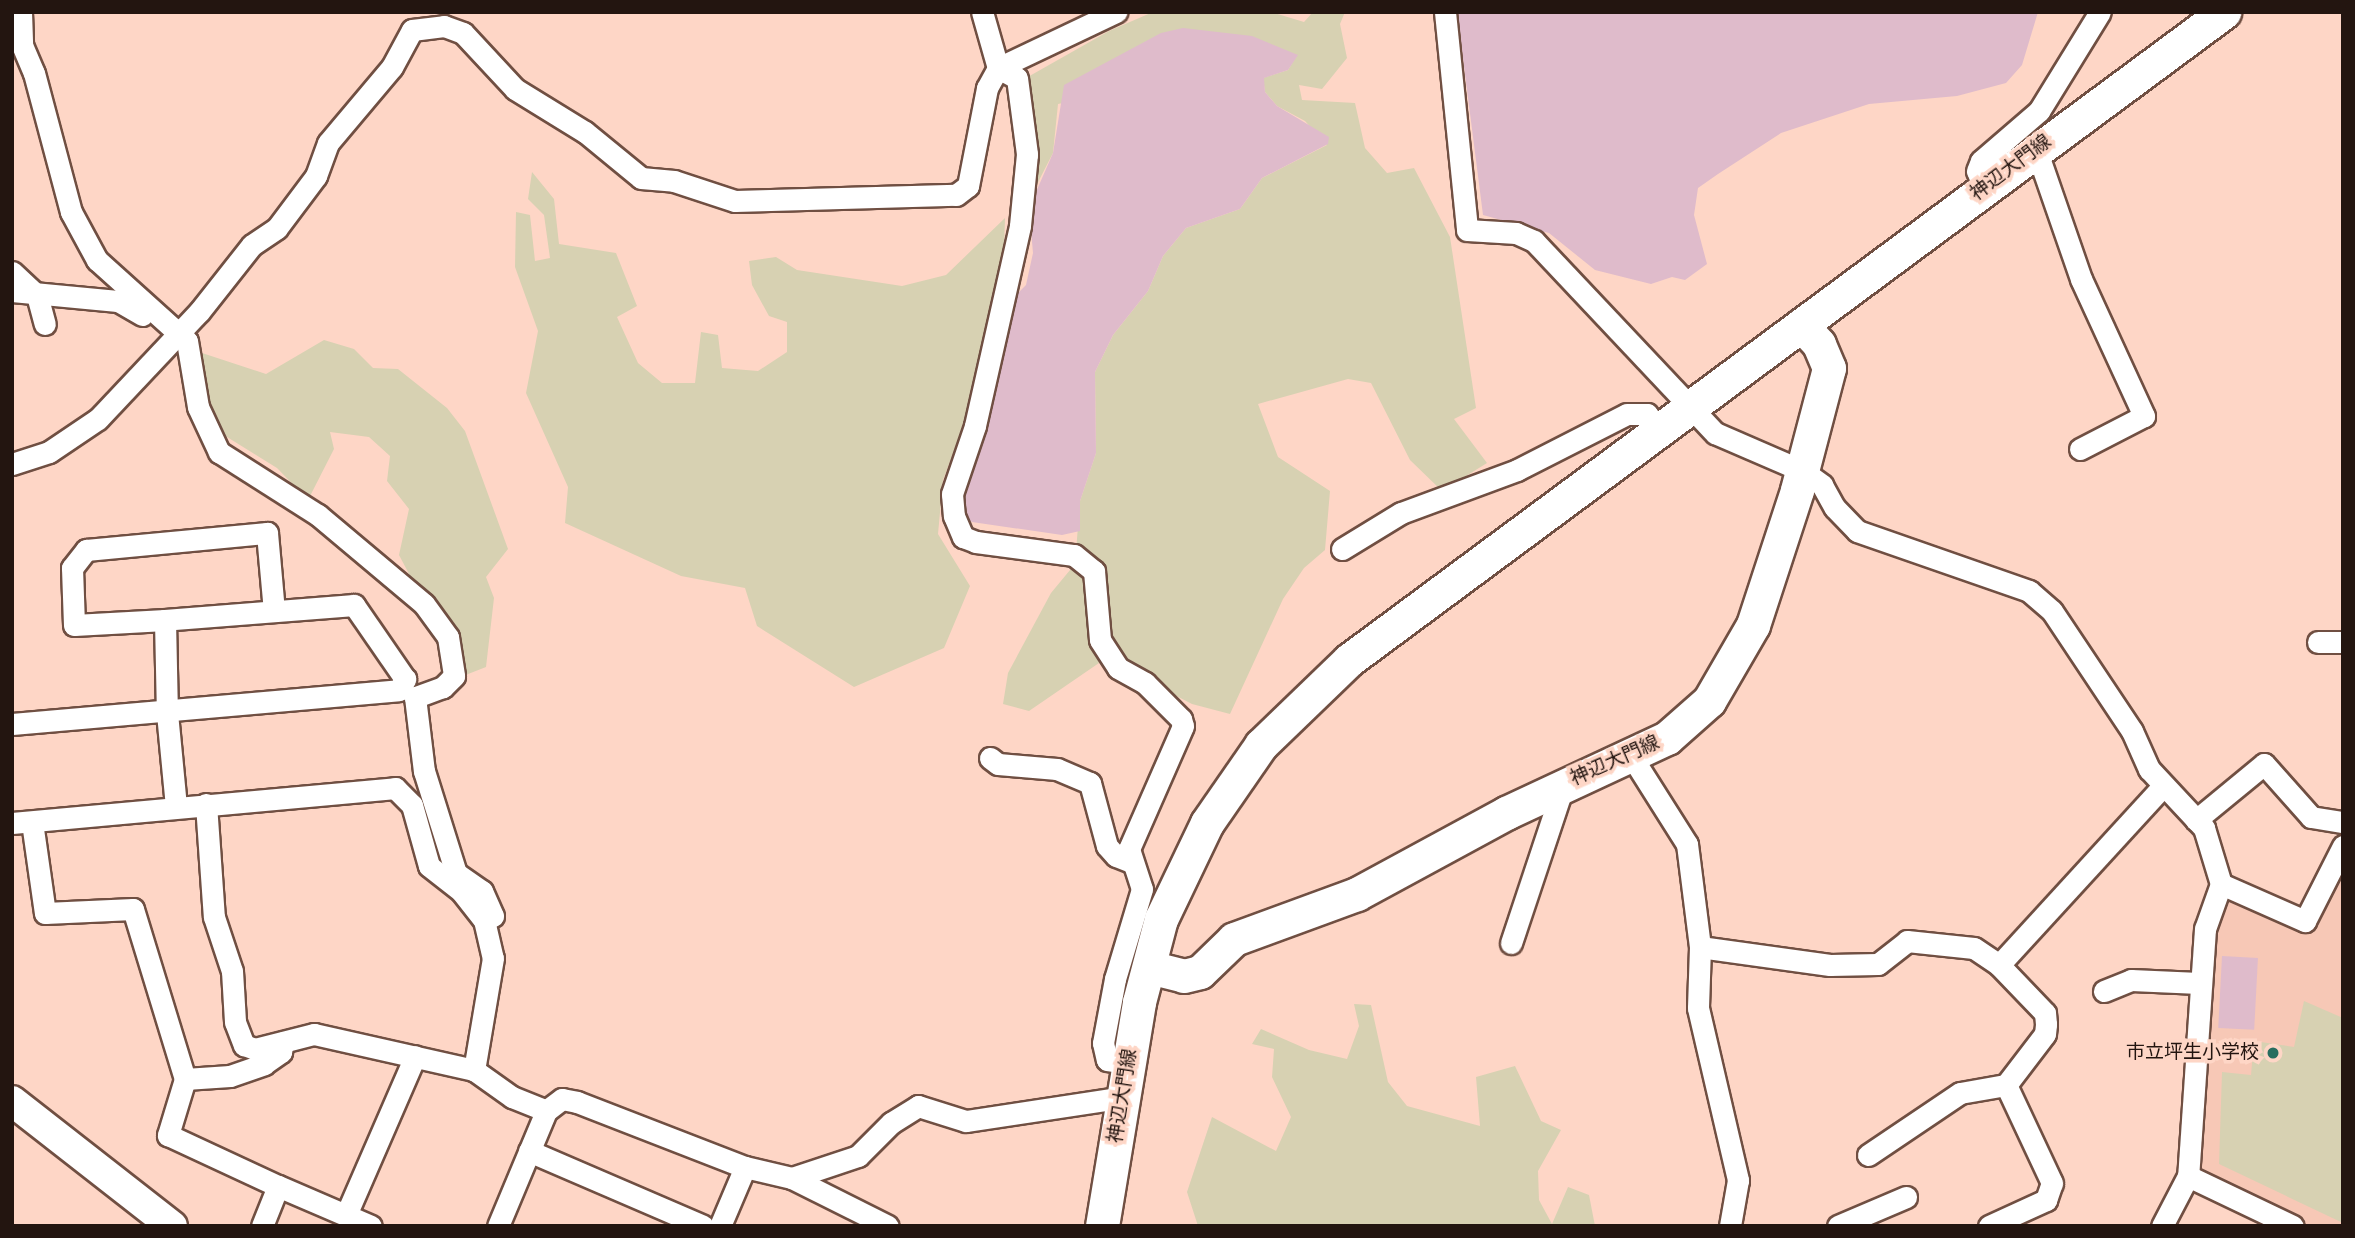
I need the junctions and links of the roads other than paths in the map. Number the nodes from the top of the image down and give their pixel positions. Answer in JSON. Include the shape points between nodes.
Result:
{"nodes":[{"id":1,"x":21,"y":12,"type":"edge"},
{"id":2,"x":982,"y":12,"type":"edge"},
{"id":3,"x":1116,"y":12,"type":"edge"},
{"id":4,"x":1445,"y":12,"type":"edge"},
{"id":5,"x":2100,"y":12,"type":"edge"},
{"id":6,"x":2224,"y":12,"type":"edge"},
{"id":7,"x":17,"y":43,"type":"edge"},
{"id":8,"x":998,"y":68,"type":"junction"},
{"id":9,"x":2036,"y":149,"type":"junction"},
{"id":10,"x":1984,"y":188,"type":"junction"},
{"id":11,"x":12,"y":272,"type":"edge"},
{"id":12,"x":12,"y":291,"type":"edge"},
{"id":13,"x":37,"y":295,"type":"junction"},
{"id":14,"x":157,"y":314,"type":"junction"},
{"id":15,"x":45,"y":324,"type":"dead end"},
{"id":16,"x":1801,"y":325,"type":"junction"},
{"id":17,"x":176,"y":333,"type":"junction"},
{"id":18,"x":1693,"y":405,"type":"junction"},
{"id":19,"x":1659,"y":430,"type":"junction"},
{"id":20,"x":2080,"y":449,"type":"dead end"},
{"id":21,"x":12,"y":464,"type":"edge"},
{"id":22,"x":1803,"y":471,"type":"junction"},
{"id":23,"x":1342,"y":549,"type":"dead end"},
{"id":24,"x":274,"y":611,"type":"junction"},
{"id":25,"x":165,"y":620,"type":"junction"},
{"id":26,"x":2318,"y":642,"type":"dead end"},
{"id":27,"x":2343,"y":642,"type":"edge"},
{"id":28,"x":407,"y":694,"type":"junction"},
{"id":29,"x":167,"y":713,"type":"junction"},
{"id":30,"x":12,"y":724,"type":"edge"},
{"id":31,"x":1629,"y":754,"type":"junction"},
{"id":32,"x":990,"y":758,"type":"dead end"},
{"id":33,"x":1564,"y":784,"type":"junction"},
{"id":34,"x":2163,"y":786,"type":"junction"},
{"id":35,"x":206,"y":804,"type":"junction"},
{"id":36,"x":176,"y":807,"type":"junction"},
{"id":37,"x":2196,"y":820,"type":"junction"},
{"id":38,"x":22,"y":822,"type":"edge"},
{"id":39,"x":2343,"y":822,"type":"edge"},
{"id":40,"x":2343,"y":846,"type":"edge"},
{"id":41,"x":1132,"y":862,"type":"junction"},
{"id":42,"x":2221,"y":884,"type":"junction"},
{"id":43,"x":484,"y":920,"type":"junction"},
{"id":44,"x":1511,"y":943,"type":"dead end"},
{"id":45,"x":1700,"y":947,"type":"junction"},
{"id":46,"x":1999,"y":965,"type":"junction"},
{"id":47,"x":1149,"y":967,"type":"junction"},
{"id":48,"x":2199,"y":983,"type":"junction"},
{"id":49,"x":2104,"y":991,"type":"dead end"},
{"id":50,"x":283,"y":1042,"type":"junction"},
{"id":51,"x":415,"y":1056,"type":"junction"},
{"id":52,"x":1129,"y":1063,"type":"junction"},
{"id":53,"x":474,"y":1070,"type":"junction"},
{"id":54,"x":185,"y":1079,"type":"junction"},
{"id":55,"x":2006,"y":1086,"type":"junction"},
{"id":56,"x":1124,"y":1097,"type":"junction"},
{"id":57,"x":12,"y":1101,"type":"edge"},
{"id":58,"x":546,"y":1111,"type":"junction"},
{"id":59,"x":529,"y":1151,"type":"junction"},
{"id":60,"x":1868,"y":1154,"type":"dead end"},
{"id":61,"x":745,"y":1167,"type":"junction"},
{"id":62,"x":2188,"y":1176,"type":"junction"},
{"id":63,"x":792,"y":1178,"type":"junction"},
{"id":64,"x":278,"y":1186,"type":"junction"},
{"id":65,"x":1906,"y":1197,"type":"dead end"},
{"id":66,"x":346,"y":1215,"type":"junction"},
{"id":67,"x":172,"y":1226,"type":"edge"},
{"id":68,"x":262,"y":1226,"type":"edge"},
{"id":69,"x":371,"y":1226,"type":"edge"},
{"id":70,"x":498,"y":1226,"type":"edge"},
{"id":71,"x":703,"y":1226,"type":"edge"},
{"id":72,"x":719,"y":1226,"type":"edge"},
{"id":73,"x":888,"y":1226,"type":"edge"},
{"id":74,"x":1102,"y":1226,"type":"edge"},
{"id":75,"x":1730,"y":1226,"type":"edge"},
{"id":76,"x":1838,"y":1226,"type":"edge"},
{"id":77,"x":1989,"y":1226,"type":"edge"},
{"id":78,"x":2162,"y":1226,"type":"edge"},
{"id":79,"x":2293,"y":1226,"type":"edge"}],
"edges":[{"from":1,"to":7,"type":"street"},
{"from":2,"to":8,"type":"street"},
{"from":3,"to":8,"type":"street"},
{"from":4,"to":18,"type":"street","via":[[1467,230],[1516,233],[1534,241]]},
{"from":5,"to":10,"type":"street","via":[[2039,111],[1981,161],[1977,171]]},
{"from":6,"to":9,"type":"main road","name":"神辺大門線"},
{"from":7,"to":14,"type":"street","via":[[81,234],[97,260]]},
{"from":8,"to":17,"type":"street","via":[[987,88],[968,186],[956,195],[735,201],[674,181],[641,178],[585,132],[515,89],[463,33],[444,26],[412,30],[393,67],[328,143],[305,194],[277,228],[252,245],[199,312]]},
{"from":8,"to":41,"type":"street","via":[[1017,78],[1026,121],[1026,166],[1015,250],[975,426],[952,494],[954,516],[963,537],[1074,555],[1094,571],[1100,640],[1118,668],[1145,683],[1181,719],[1183,726],[1129,849]]},
{"from":9,"to":10,"type":"main road","name":"神辺大門線"},
{"from":9,"to":20,"type":"street","via":[[2081,279],[2144,416]]},
{"from":10,"to":16,"type":"main road","name":"神辺大門線"},
{"from":11,"to":13,"type":"street"},
{"from":12,"to":13,"type":"street"},
{"from":13,"to":14,"type":"street","via":[[118,301],[147,318]]},
{"from":13,"to":15,"type":"street"},
{"from":14,"to":17,"type":"street"},
{"from":16,"to":18,"type":"main road","name":"神辺大門線"},
{"from":16,"to":22,"type":"main road","name":"神辺大門線","via":[[1819,344],[1829,368]]},
{"from":17,"to":21,"type":"street","via":[[76,437]]},
{"from":17,"to":28,"type":"street","via":[[187,341],[198,407],[219,452],[318,515],[424,604],[448,637],[454,676],[443,687]]},
{"from":18,"to":19,"type":"main road","name":"神辺大門線"},
{"from":18,"to":22,"type":"street","via":[[1715,433]]},
{"from":19,"to":23,"type":"street","via":[[1647,414],[1627,414],[1517,470],[1401,513]]},
{"from":19,"to":47,"type":"main road","name":"神辺大門線","via":[[1349,660],[1280,726],[1235,780],[1202,834],[1161,919]]},
{"from":22,"to":31,"type":"main road","name":"神辺大門線","via":[[1753,625],[1728,673],[1709,701],[1679,729]]},
{"from":22,"to":34,"type":"street","via":[[1822,485],[1835,508],[1857,531],[2011,582],[2052,611]]},
{"from":24,"to":25,"type":"street"},
{"from":24,"to":25,"type":"street","via":[[267,533],[86,550],[72,568],[74,625]]},
{"from":24,"to":28,"type":"street","via":[[354,605],[405,679]]},
{"from":25,"to":29,"type":"street"},
{"from":26,"to":27,"type":"street"},
{"from":28,"to":29,"type":"street"},
{"from":28,"to":43,"type":"street","via":[[424,771],[456,873],[482,891],[493,916]]},
{"from":29,"to":30,"type":"street"},
{"from":29,"to":36,"type":"street"},
{"from":31,"to":33,"type":"main road","name":"神辺大門線"},
{"from":31,"to":45,"type":"street","via":[[1686,844]]},
{"from":32,"to":41,"type":"street","via":[[998,764],[1057,769],[1090,783],[1107,846],[1116,856]]},
{"from":33,"to":44,"type":"street"},
{"from":33,"to":47,"type":"main road","name":"神辺大門線","via":[[1357,894],[1234,939],[1200,972],[1184,975]]},
{"from":34,"to":37,"type":"street"},
{"from":34,"to":46,"type":"street"},
{"from":35,"to":36,"type":"street"},
{"from":35,"to":43,"type":"street","via":[[396,788],[412,805],[429,866],[461,891]]},
{"from":35,"to":50,"type":"street","via":[[214,917],[232,971],[235,1022],[244,1045],[255,1049]]},
{"from":36,"to":38,"type":"street"},
{"from":37,"to":39,"type":"street","via":[[2264,764],[2311,817]]},
{"from":37,"to":42,"type":"street","via":[[2204,828]]},
{"from":38,"to":54,"type":"street","via":[[45,913],[133,909]]},
{"from":40,"to":42,"type":"street","via":[[2305,921]]},
{"from":41,"to":52,"type":"street","via":[[1142,889],[1115,979],[1102,1043],[1107,1060]]},
{"from":42,"to":48,"type":"street","via":[[2205,929]]},
{"from":43,"to":53,"type":"street","via":[[493,958]]},
{"from":45,"to":46,"type":"street","via":[[1830,965],[1878,964],[1907,941],[1974,948]]},
{"from":45,"to":75,"type":"street","via":[[1698,1008],[1738,1180]]},
{"from":46,"to":55,"type":"street","via":[[2045,1013],[2046,1024],[2045,1034]]},
{"from":47,"to":52,"type":"main road","name":"神辺大門線"},
{"from":48,"to":49,"type":"street","via":[[2131,980]]},
{"from":48,"to":62,"type":"street"},
{"from":50,"to":51,"type":"street","via":[[314,1034]]},
{"from":50,"to":54,"type":"street","via":[[281,1052],[264,1064],[230,1076]]},
{"from":51,"to":53,"type":"street"},
{"from":51,"to":66,"type":"street"},
{"from":52,"to":56,"type":"main road","name":"神辺大門線"},
{"from":53,"to":58,"type":"street","via":[[512,1097]]},
{"from":54,"to":64,"type":"street","via":[[168,1135]]},
{"from":55,"to":60,"type":"street","via":[[1960,1093]]},
{"from":55,"to":77,"type":"street","via":[[2052,1183],[2046,1200]]},
{"from":56,"to":63,"type":"street","via":[[966,1121],[918,1106],[891,1123],[858,1156]]},
{"from":56,"to":74,"type":"main road","name":"神辺大門線"},
{"from":57,"to":67,"type":"street"},
{"from":58,"to":59,"type":"street"},
{"from":58,"to":61,"type":"street","via":[[562,1099],[577,1102]]},
{"from":59,"to":70,"type":"street"},
{"from":59,"to":71,"type":"street"},
{"from":61,"to":63,"type":"street"},
{"from":61,"to":72,"type":"street"},
{"from":62,"to":78,"type":"street"},
{"from":62,"to":79,"type":"street"},
{"from":63,"to":73,"type":"street"},
{"from":64,"to":66,"type":"street"},
{"from":64,"to":68,"type":"street"},
{"from":65,"to":76,"type":"street"},
{"from":66,"to":69,"type":"street"}]}
